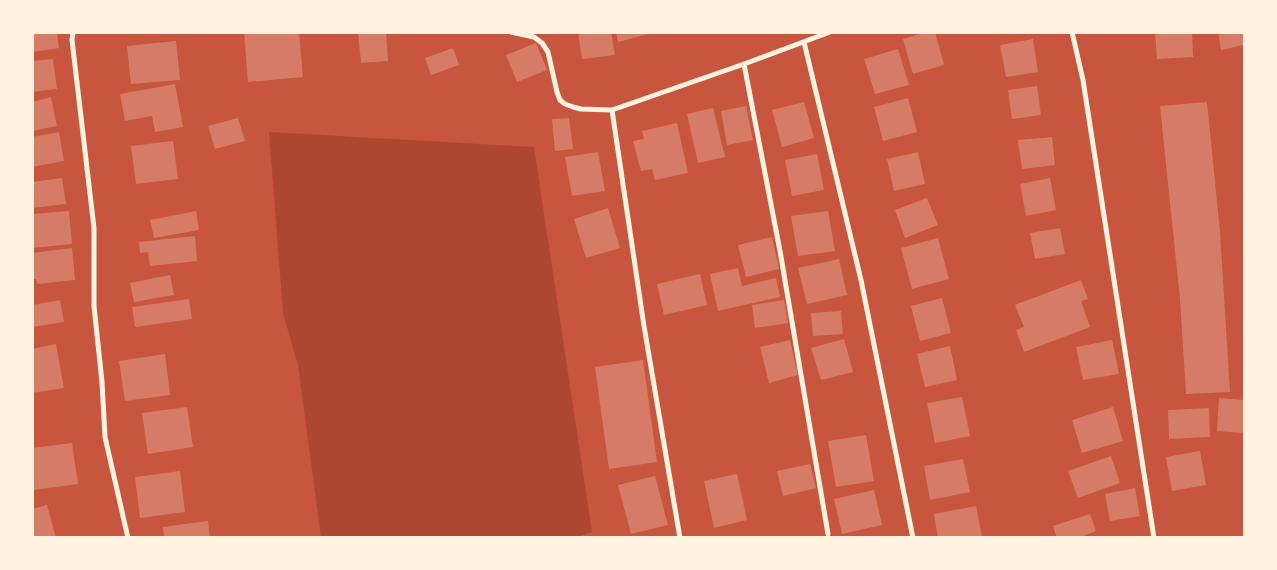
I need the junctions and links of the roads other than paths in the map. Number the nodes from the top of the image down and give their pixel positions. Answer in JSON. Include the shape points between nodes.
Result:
{"nodes":[{"id":1,"x":73,"y":32,"type":"edge"},
{"id":2,"x":511,"y":32,"type":"edge"},
{"id":3,"x":830,"y":32,"type":"edge"},
{"id":4,"x":1072,"y":32,"type":"edge"},
{"id":5,"x":804,"y":42,"type":"junction"},
{"id":6,"x":744,"y":64,"type":"junction"},
{"id":7,"x":612,"y":110,"type":"junction"},
{"id":8,"x":828,"y":534,"type":"dead end"},
{"id":9,"x":128,"y":538,"type":"edge"},
{"id":10,"x":680,"y":538,"type":"edge"},
{"id":11,"x":913,"y":538,"type":"edge"},
{"id":12,"x":1154,"y":538,"type":"edge"}],
"edges":[{"from":1,"to":9,"type":"street","via":[[94,228],[94,306],[105,437]]},
{"from":2,"to":7,"type":"street","via":[[534,36],[542,43],[548,52],[560,100],[565,104],[572,108]]},
{"from":3,"to":5,"type":"street"},
{"from":4,"to":12,"type":"street","via":[[1086,100]]},
{"from":5,"to":6,"type":"street"},
{"from":5,"to":11,"type":"street","via":[[861,280]]},
{"from":6,"to":7,"type":"street"},
{"from":6,"to":8,"type":"street","via":[[780,251]]},
{"from":7,"to":10,"type":"street"}]}
